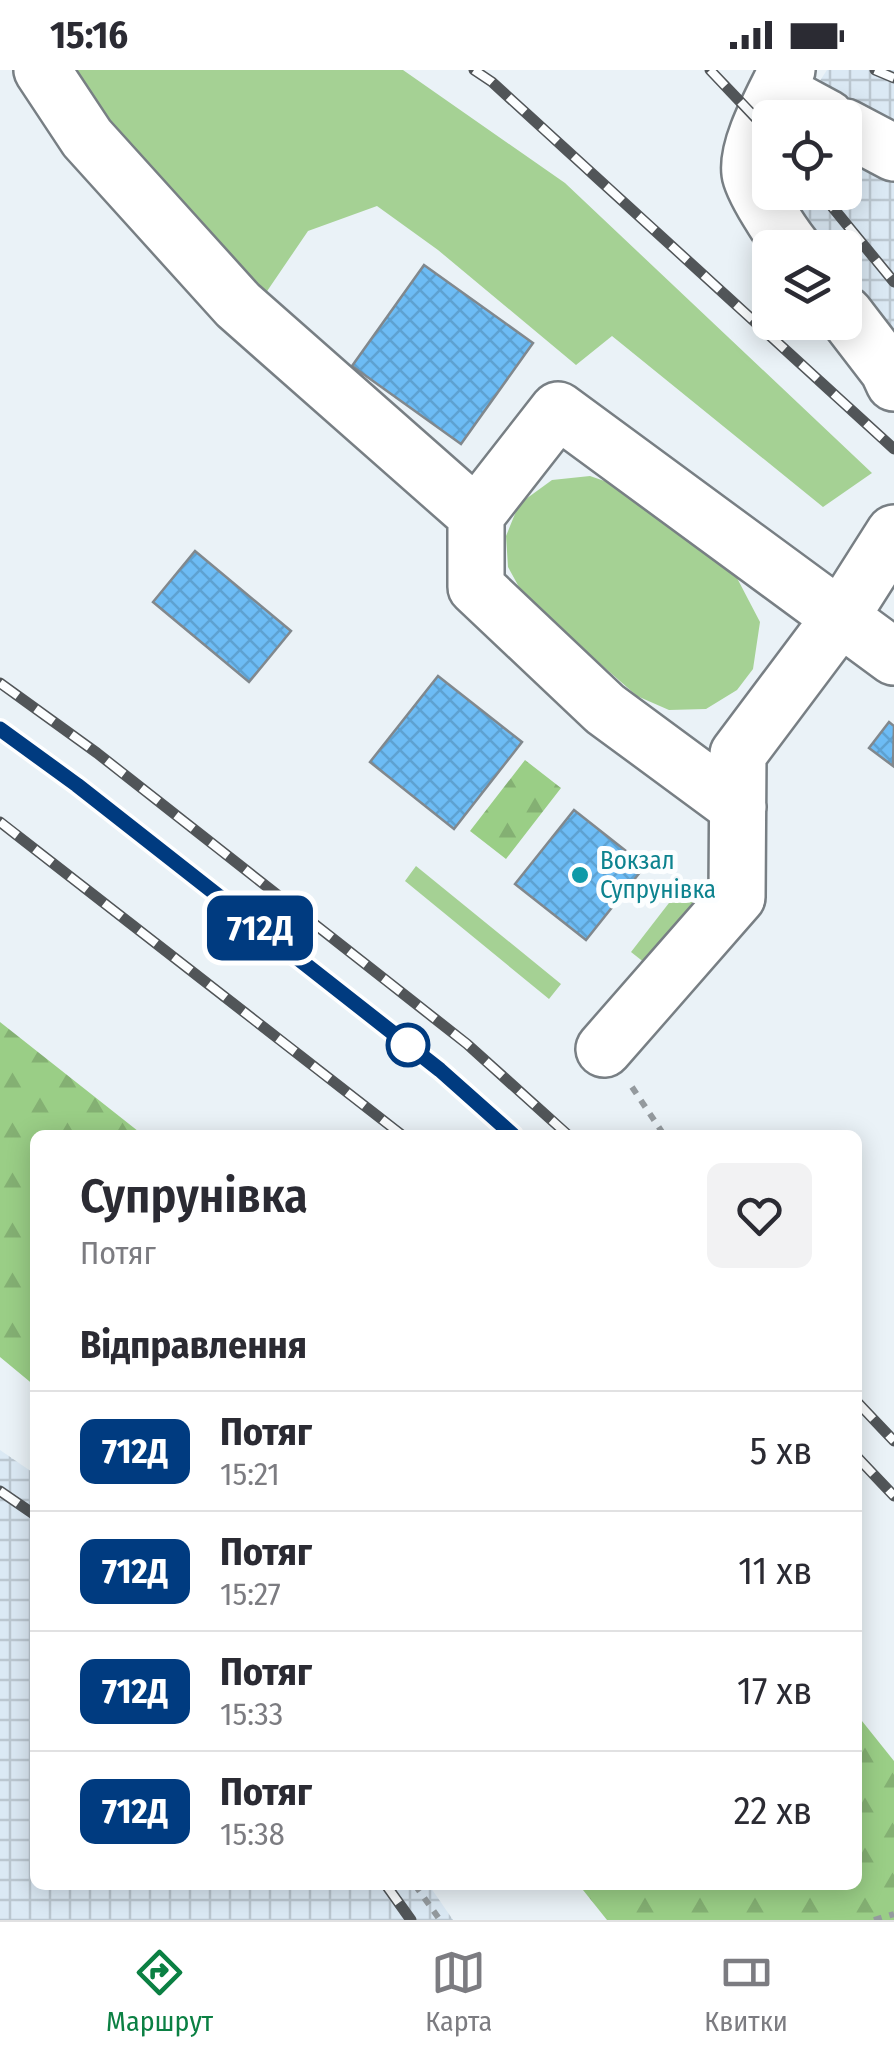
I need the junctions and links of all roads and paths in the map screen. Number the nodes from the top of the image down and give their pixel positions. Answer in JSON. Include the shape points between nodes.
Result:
{"nodes":[{"id":1,"x":42,"y":70,"type":"edge"},
{"id":2,"x":782,"y":81,"type":"edge"},
{"id":3,"x":805,"y":100,"type":"edge"},
{"id":4,"x":862,"y":136,"type":"edge"},
{"id":5,"x":894,"y":152,"type":"edge"},
{"id":6,"x":780,"y":230,"type":"edge"},
{"id":7,"x":862,"y":336,"type":"edge"},
{"id":8,"x":894,"y":383,"type":"edge"},
{"id":9,"x":476,"y":515,"type":"junction"},
{"id":10,"x":894,"y":534,"type":"edge"},
{"id":11,"x":840,"y":618,"type":"junction"},
{"id":12,"x":894,"y":656,"type":"edge"},
{"id":13,"x":738,"y":807,"type":"junction"},
{"id":14,"x":604,"y":1049,"type":"dead end"},
{"id":15,"x":419,"y":1890,"type":"edge"},
{"id":16,"x":894,"y":1914,"type":"edge"},
{"id":17,"x":440,"y":1920,"type":"edge"},
{"id":18,"x":874,"y":1920,"type":"edge"}],
"edges":[{"from":1,"to":9,"type":"street","via":[[88,138],[238,305]]},
{"from":2,"to":3,"type":"street"},
{"from":2,"to":6,"type":"street","via":[[760,121],[750,173]]},
{"from":4,"to":5,"type":"street"},
{"from":7,"to":8,"type":"street"},
{"from":9,"to":11,"type":"street","via":[[558,410]]},
{"from":9,"to":13,"type":"street","via":[[476,588],[606,709]]},
{"from":10,"to":11,"type":"street"},
{"from":11,"to":12,"type":"street"},
{"from":11,"to":13,"type":"street","via":[[738,754]]},
{"from":13,"to":14,"type":"street","via":[[738,898]]},
{"from":15,"to":17,"type":"path"},
{"from":16,"to":18,"type":"path"}]}
